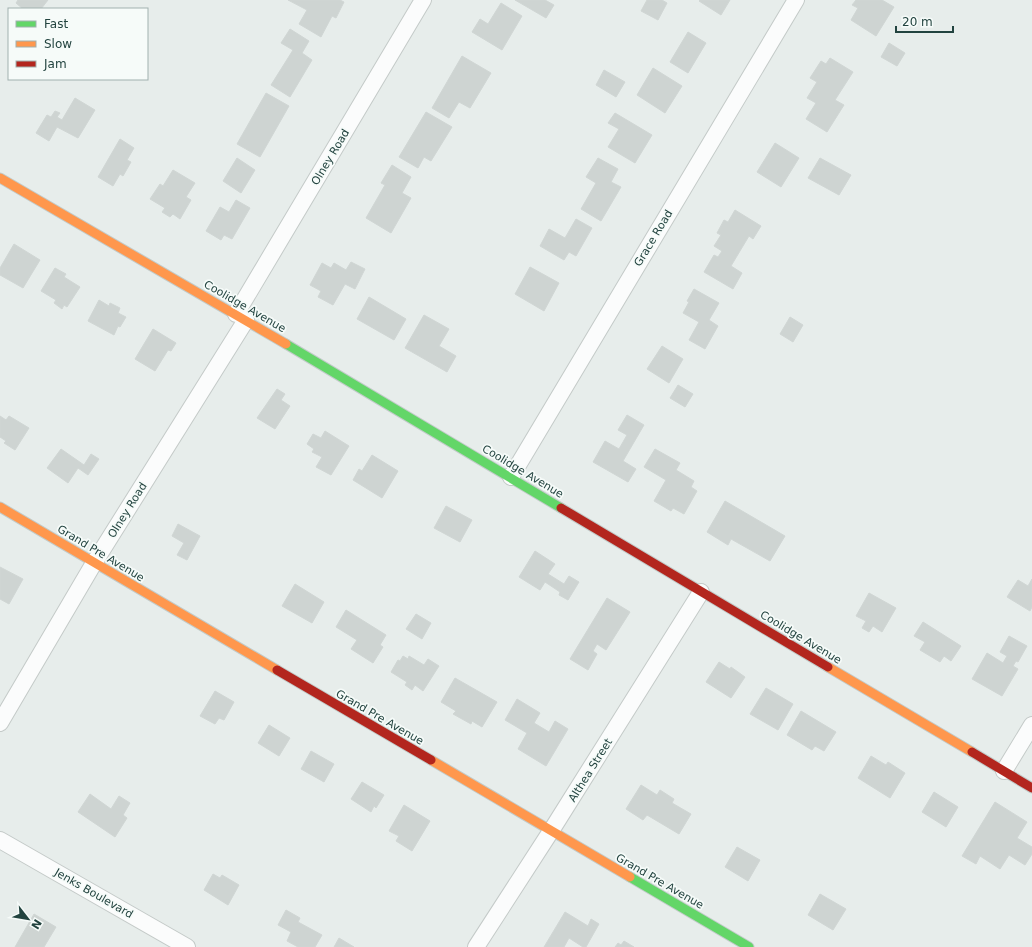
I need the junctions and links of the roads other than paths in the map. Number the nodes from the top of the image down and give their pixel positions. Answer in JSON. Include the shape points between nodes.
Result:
{"nodes":[{"id":1,"x":423,"y":0,"type":"edge"},
{"id":2,"x":796,"y":0,"type":"edge"},
{"id":3,"x":0,"y":178,"type":"edge"},
{"id":4,"x":241,"y":317,"type":"junction"},
{"id":5,"x":510,"y":477,"type":"junction"},
{"id":6,"x":0,"y":507,"type":"edge"},
{"id":7,"x":94,"y":563,"type":"junction"},
{"id":8,"x":702,"y":592,"type":"junction"},
{"id":9,"x":0,"y":723,"type":"edge"},
{"id":10,"x":1032,"y":725,"type":"edge"},
{"id":11,"x":1004,"y":771,"type":"junction"},
{"id":12,"x":1032,"y":788,"type":"edge"},
{"id":13,"x":551,"y":831,"type":"junction"},
{"id":14,"x":0,"y":840,"type":"edge"},
{"id":15,"x":187,"y":947,"type":"edge"},
{"id":16,"x":476,"y":947,"type":"edge"},
{"id":17,"x":749,"y":947,"type":"edge"}],
"edges":[{"from":1,"to":4,"type":"street","name":"Olney Road"},
{"from":2,"to":5,"type":"street","name":"Grace Road"},
{"from":3,"to":4,"type":"street","name":"Coolidge Avenue"},
{"from":4,"to":5,"type":"street","name":"Coolidge Avenue"},
{"from":4,"to":7,"type":"street","name":"Olney Road"},
{"from":5,"to":8,"type":"street","name":"Coolidge Avenue"},
{"from":6,"to":7,"type":"street","name":"Grand Pre Avenue"},
{"from":7,"to":9,"type":"street","name":"Olney Road"},
{"from":7,"to":13,"type":"street","name":"Grand Pre Avenue"},
{"from":8,"to":11,"type":"street","name":"Coolidge Avenue"},
{"from":8,"to":13,"type":"street","name":"Althea Street"},
{"from":10,"to":11,"type":"street"},
{"from":11,"to":12,"type":"street","name":"Coolidge Avenue"},
{"from":13,"to":16,"type":"street","name":"Althea Street"},
{"from":13,"to":17,"type":"street","name":"Grand Pre Avenue"},
{"from":14,"to":15,"type":"street","name":"Jenks Boulevard"}]}
